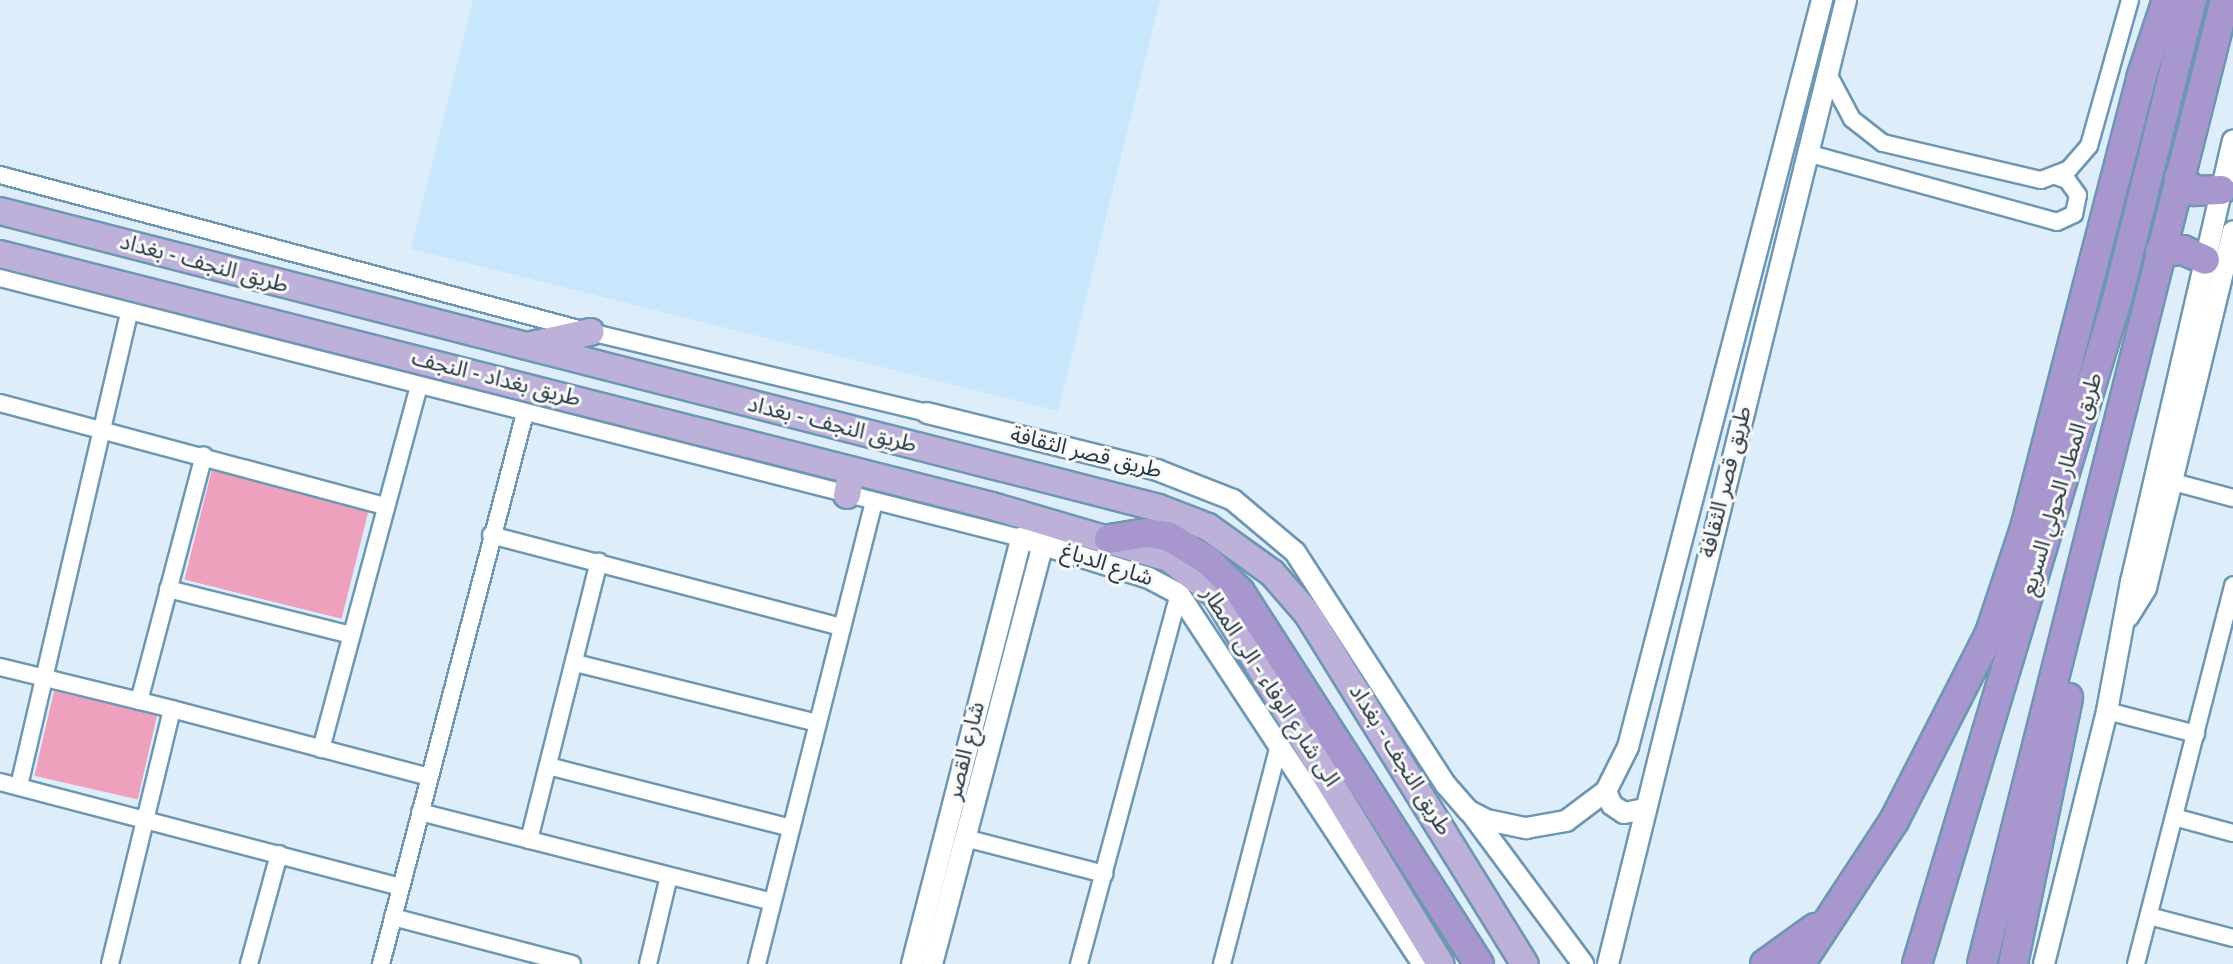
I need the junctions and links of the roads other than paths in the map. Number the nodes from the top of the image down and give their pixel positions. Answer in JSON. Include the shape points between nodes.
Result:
{"nodes":[{"id":1,"x":1822,"y":0,"type":"edge"},
{"id":2,"x":1846,"y":0,"type":"edge"},
{"id":3,"x":2130,"y":0,"type":"edge"},
{"id":4,"x":2167,"y":0,"type":"edge"},
{"id":5,"x":2192,"y":0,"type":"edge"},
{"id":6,"x":2225,"y":0,"type":"edge"},
{"id":7,"x":1827,"y":72,"type":"junction"},
{"id":8,"x":2233,"y":141,"type":"edge"},
{"id":9,"x":1807,"y":153,"type":"junction"},
{"id":10,"x":0,"y":175,"type":"edge"},
{"id":11,"x":2056,"y":176,"type":"junction"},
{"id":12,"x":2179,"y":177,"type":"junction"},
{"id":13,"x":2221,"y":190,"type":"junction"},
{"id":14,"x":0,"y":211,"type":"edge"},
{"id":15,"x":2233,"y":231,"type":"edge"},
{"id":16,"x":2160,"y":252,"type":"junction"},
{"id":17,"x":0,"y":254,"type":"edge"},
{"id":18,"x":2205,"y":260,"type":"junction"},
{"id":19,"x":0,"y":278,"type":"edge"},
{"id":20,"x":129,"y":312,"type":"junction"},
{"id":21,"x":590,"y":332,"type":"junction"},
{"id":22,"x":521,"y":347,"type":"junction"},
{"id":23,"x":419,"y":386,"type":"junction"},
{"id":24,"x":0,"y":403,"type":"edge"},
{"id":25,"x":525,"y":413,"type":"junction"},
{"id":26,"x":927,"y":413,"type":"joint"},
{"id":27,"x":101,"y":430,"type":"junction"},
{"id":28,"x":2110,"y":454,"type":"junction"},
{"id":29,"x":204,"y":455,"type":"junction"},
{"id":30,"x":2170,"y":481,"type":"junction"},
{"id":31,"x":850,"y":483,"type":"junction"},
{"id":32,"x":2233,"y":498,"type":"edge"},
{"id":33,"x":874,"y":502,"type":"junction"},
{"id":34,"x":385,"y":506,"type":"junction"},
{"id":35,"x":992,"y":506,"type":"joint"},
{"id":36,"x":491,"y":535,"type":"junction"},
{"id":37,"x":1021,"y":538,"type":"junction"},
{"id":38,"x":1109,"y":539,"type":"junction"},
{"id":39,"x":1043,"y":544,"type":"junction"},
{"id":40,"x":599,"y":562,"type":"junction"},
{"id":41,"x":2233,"y":585,"type":"edge"},
{"id":42,"x":168,"y":589,"type":"junction"},
{"id":43,"x":1179,"y":594,"type":"junction"},
{"id":44,"x":2231,"y":604,"type":"edge"},
{"id":45,"x":2128,"y":617,"type":"junction"},
{"id":46,"x":842,"y":627,"type":"junction"},
{"id":47,"x":351,"y":635,"type":"junction"},
{"id":48,"x":575,"y":663,"type":"junction"},
{"id":49,"x":0,"y":667,"type":"edge"},
{"id":50,"x":44,"y":677,"type":"junction"},
{"id":51,"x":139,"y":701,"type":"junction"},
{"id":52,"x":172,"y":709,"type":"junction"},
{"id":53,"x":2107,"y":711,"type":"junction"},
{"id":54,"x":818,"y":723,"type":"junction"},
{"id":55,"x":2196,"y":734,"type":"junction"},
{"id":56,"x":1279,"y":745,"type":"junction"},
{"id":57,"x":321,"y":749,"type":"junction"},
{"id":58,"x":548,"y":766,"type":"junction"},
{"id":59,"x":429,"y":777,"type":"junction"},
{"id":60,"x":0,"y":782,"type":"edge"},
{"id":61,"x":19,"y":786,"type":"junction"},
{"id":62,"x":1606,"y":791,"type":"junction"},
{"id":63,"x":1645,"y":809,"type":"junction"},
{"id":64,"x":1469,"y":811,"type":"junction"},
{"id":65,"x":420,"y":812,"type":"junction"},
{"id":66,"x":2174,"y":817,"type":"junction"},
{"id":67,"x":146,"y":819,"type":"junction"},
{"id":68,"x":791,"y":828,"type":"junction"},
{"id":69,"x":2233,"y":833,"type":"edge"},
{"id":70,"x":965,"y":838,"type":"junction"},
{"id":71,"x":529,"y":840,"type":"junction"},
{"id":72,"x":279,"y":854,"type":"junction"},
{"id":73,"x":1104,"y":874,"type":"junction"},
{"id":74,"x":669,"y":876,"type":"junction"},
{"id":75,"x":400,"y":887,"type":"junction"},
{"id":76,"x":772,"y":902,"type":"junction"},
{"id":77,"x":1838,"y":905,"type":"junction"},
{"id":78,"x":2149,"y":916,"type":"junction"},
{"id":79,"x":393,"y":917,"type":"junction"},
{"id":80,"x":2233,"y":938,"type":"edge"},
{"id":81,"x":1431,"y":958,"type":"edge"},
{"id":82,"x":110,"y":964,"type":"edge"},
{"id":83,"x":249,"y":964,"type":"edge"},
{"id":84,"x":381,"y":964,"type":"edge"},
{"id":85,"x":572,"y":964,"type":"edge"},
{"id":86,"x":648,"y":964,"type":"edge"},
{"id":87,"x":757,"y":964,"type":"edge"},
{"id":88,"x":912,"y":964,"type":"edge"},
{"id":89,"x":932,"y":964,"type":"edge"},
{"id":90,"x":1079,"y":964,"type":"edge"},
{"id":91,"x":1222,"y":964,"type":"edge"},
{"id":92,"x":1479,"y":964,"type":"edge"},
{"id":93,"x":1525,"y":964,"type":"edge"},
{"id":94,"x":1583,"y":964,"type":"edge"},
{"id":95,"x":1608,"y":964,"type":"edge"},
{"id":96,"x":1765,"y":964,"type":"edge"},
{"id":97,"x":1800,"y":964,"type":"edge"},
{"id":98,"x":1917,"y":964,"type":"edge"},
{"id":99,"x":1982,"y":964,"type":"edge"},
{"id":100,"x":2013,"y":964,"type":"edge"},
{"id":101,"x":2044,"y":964,"type":"edge"},
{"id":102,"x":2136,"y":964,"type":"edge"}],
"edges":[{"from":1,"to":62,"type":"street","name":"طريق قصر الثقافة","via":[[1628,747]]},
{"from":2,"to":7,"type":"street","name":"طريق قصر الثقافة"},
{"from":3,"to":11,"type":"street","via":[[2089,146]]},
{"from":4,"to":77,"type":"highway","via":[[2141,78],[2009,581],[1942,733],[1894,821]]},
{"from":5,"to":98,"type":"highway","name":"طريق المطار الحولي السريع","via":[[2118,296]]},
{"from":6,"to":12,"type":"highway","name":"طريق المطار الحولي السريع"},
{"from":7,"to":9,"type":"street","name":"طريق قصر الثقافة"},
{"from":7,"to":11,"type":"street","via":[[1844,108],[1883,143],[2026,180]]},
{"from":8,"to":13,"type":"street"},
{"from":9,"to":11,"type":"street","via":[[2057,222],[2074,214],[2078,195],[2067,180]]},
{"from":9,"to":63,"type":"street","name":"طريق قصر الثقافة"},
{"from":10,"to":21,"type":"street"},
{"from":12,"to":13,"type":"highway","via":[[2201,193]]},
{"from":12,"to":16,"type":"highway","name":"طريق المطار الحولي السريع"},
{"from":13,"to":18,"type":"street"},
{"from":14,"to":22,"type":"main road","name":"طريق النجف - بغداد"},
{"from":15,"to":30,"type":"street"},
{"from":16,"to":18,"type":"highway","via":[[2183,250]]},
{"from":16,"to":28,"type":"highway","name":"طريق المطار الحولي السريع"},
{"from":17,"to":31,"type":"main road","name":"طريق بغداد - النجف"},
{"from":18,"to":45,"type":"street","via":[[2131,582]]},
{"from":19,"to":20,"type":"street"},
{"from":20,"to":23,"type":"street"},
{"from":20,"to":27,"type":"street"},
{"from":21,"to":22,"type":"main road"},
{"from":21,"to":26,"type":"street"},
{"from":22,"to":93,"type":"main road","name":"طريق النجف - بغداد","via":[[1159,508],[1231,540],[1272,573],[1307,613]]},
{"from":23,"to":25,"type":"street"},
{"from":23,"to":34,"type":"street"},
{"from":24,"to":27,"type":"street"},
{"from":25,"to":31,"type":"street"},
{"from":25,"to":36,"type":"street"},
{"from":26,"to":64,"type":"street","name":"طريق قصر الثقافة","via":[[1196,483],[1266,524],[1320,584],[1446,785]]},
{"from":27,"to":29,"type":"street"},
{"from":27,"to":50,"type":"street"},
{"from":28,"to":99,"type":"highway","name":"طريق المطار الحولي السريع"},
{"from":28,"to":100,"type":"highway","via":[[2106,516]]},
{"from":29,"to":34,"type":"street"},
{"from":29,"to":42,"type":"street"},
{"from":30,"to":32,"type":"street"},
{"from":30,"to":45,"type":"street","via":[[2146,588]]},
{"from":31,"to":33,"type":"street"},
{"from":31,"to":35,"type":"main road","name":"طريق بغداد - النجف"},
{"from":33,"to":37,"type":"street"},
{"from":33,"to":46,"type":"street"},
{"from":34,"to":47,"type":"street"},
{"from":35,"to":38,"type":"main road","name":"الى شارع الوفاء - الى المطار"},
{"from":36,"to":40,"type":"street"},
{"from":36,"to":59,"type":"street"},
{"from":37,"to":39,"type":"street","name":"شارع الدباغ"},
{"from":37,"to":88,"type":"street","name":"شارع القصر"},
{"from":38,"to":81,"type":"main road","name":"الى شارع الوفاء - الى المطار","via":[[1169,558],[1216,595]]},
{"from":38,"to":92,"type":"highway","via":[[1146,533],[1168,536],[1207,560],[1240,592]]},
{"from":39,"to":43,"type":"street","name":"شارع الدباغ","via":[[1160,581]]},
{"from":39,"to":70,"type":"street","name":"شارع القصر"},
{"from":40,"to":46,"type":"street"},
{"from":40,"to":48,"type":"street"},
{"from":41,"to":44,"type":"street"},
{"from":42,"to":47,"type":"street"},
{"from":42,"to":51,"type":"street"},
{"from":43,"to":56,"type":"street","name":"شارع الدباغ"},
{"from":43,"to":73,"type":"street"},
{"from":44,"to":55,"type":"street"},
{"from":45,"to":53,"type":"street"},
{"from":46,"to":54,"type":"street"},
{"from":47,"to":57,"type":"street"},
{"from":48,"to":54,"type":"street"},
{"from":48,"to":58,"type":"street"},
{"from":49,"to":50,"type":"street"},
{"from":50,"to":51,"type":"street"},
{"from":50,"to":61,"type":"street"},
{"from":51,"to":52,"type":"street"},
{"from":52,"to":57,"type":"street"},
{"from":52,"to":67,"type":"street"},
{"from":53,"to":55,"type":"street"},
{"from":53,"to":101,"type":"street"},
{"from":54,"to":68,"type":"street"},
{"from":55,"to":66,"type":"street"},
{"from":56,"to":81,"type":"street","name":"شارع الدباغ"},
{"from":56,"to":91,"type":"street"},
{"from":57,"to":59,"type":"street"},
{"from":58,"to":68,"type":"street"},
{"from":58,"to":71,"type":"street"},
{"from":59,"to":65,"type":"street"},
{"from":60,"to":61,"type":"street"},
{"from":61,"to":67,"type":"street"},
{"from":62,"to":63,"type":"street","via":[[1612,805],[1624,813]]},
{"from":62,"to":64,"type":"street","name":"طريق قصر الثقافة","via":[[1584,812],[1547,827],[1506,826]]},
{"from":63,"to":95,"type":"street","name":"طريق قصر الثقافة"},
{"from":64,"to":94,"type":"street","name":"طريق قصر الثقافة"},
{"from":65,"to":71,"type":"street"},
{"from":65,"to":75,"type":"street"},
{"from":66,"to":69,"type":"street"},
{"from":66,"to":78,"type":"street"},
{"from":67,"to":72,"type":"street"},
{"from":67,"to":82,"type":"street"},
{"from":68,"to":76,"type":"street"},
{"from":70,"to":73,"type":"street"},
{"from":70,"to":89,"type":"street","name":"شارع القصر"},
{"from":71,"to":74,"type":"street"},
{"from":72,"to":75,"type":"street"},
{"from":72,"to":83,"type":"street"},
{"from":73,"to":90,"type":"street"},
{"from":74,"to":76,"type":"street"},
{"from":74,"to":86,"type":"street"},
{"from":75,"to":79,"type":"street"},
{"from":76,"to":87,"type":"street"},
{"from":77,"to":96,"type":"highway","via":[[1809,934]]},
{"from":77,"to":97,"type":"highway"},
{"from":78,"to":80,"type":"street"},
{"from":78,"to":102,"type":"street"},
{"from":79,"to":84,"type":"street"},
{"from":79,"to":85,"type":"street"}]}
